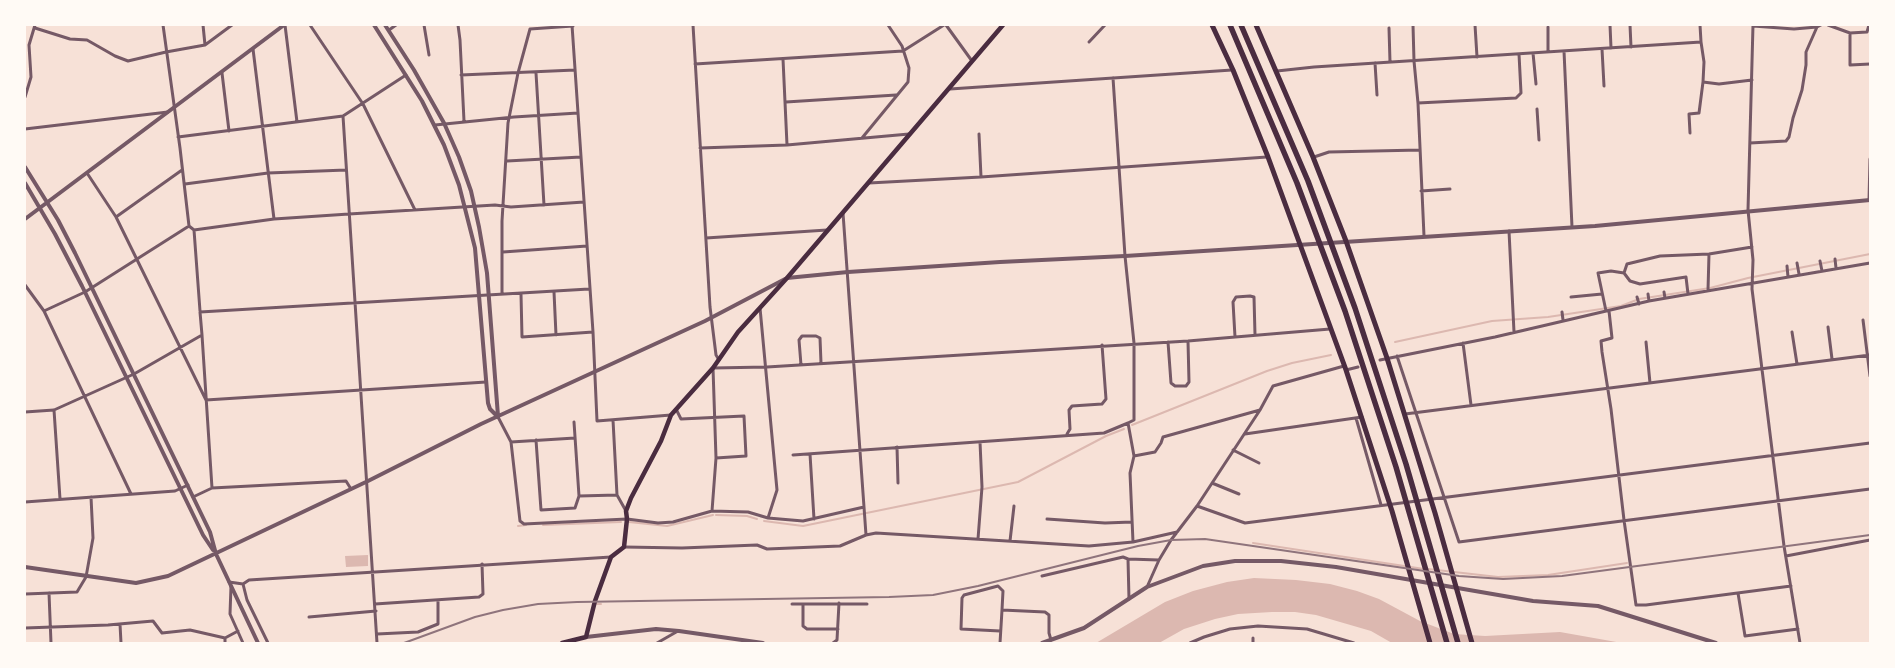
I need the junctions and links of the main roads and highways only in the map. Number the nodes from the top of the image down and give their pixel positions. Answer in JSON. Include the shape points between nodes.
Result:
{"nodes":[{"id":1,"x":1004,"y":25,"type":"edge"},
{"id":2,"x":1212,"y":25,"type":"edge"},
{"id":3,"x":1230,"y":25,"type":"edge"},
{"id":4,"x":1241,"y":25,"type":"edge"},
{"id":5,"x":1256,"y":25,"type":"edge"},
{"id":6,"x":562,"y":643,"type":"edge"},
{"id":7,"x":1430,"y":643,"type":"edge"},
{"id":8,"x":1447,"y":643,"type":"edge"},
{"id":9,"x":1458,"y":643,"type":"edge"},
{"id":10,"x":1472,"y":643,"type":"edge"}],
"edges":[{"from":1,"to":6,"type":"main road","via":[[738,332],[713,368],[676,409],[631,498],[626,511],[624,547],[611,557],[586,637]]},
{"from":2,"to":7,"type":"highway","via":[[1268,157],[1345,368],[1392,510]]},
{"from":3,"to":8,"type":"highway","via":[[1297,183],[1341,301],[1393,458]]},
{"from":4,"to":9,"type":"highway","via":[[1308,180],[1355,308],[1406,464]]},
{"from":5,"to":10,"type":"highway","via":[[1313,157],[1387,358]]}]}
